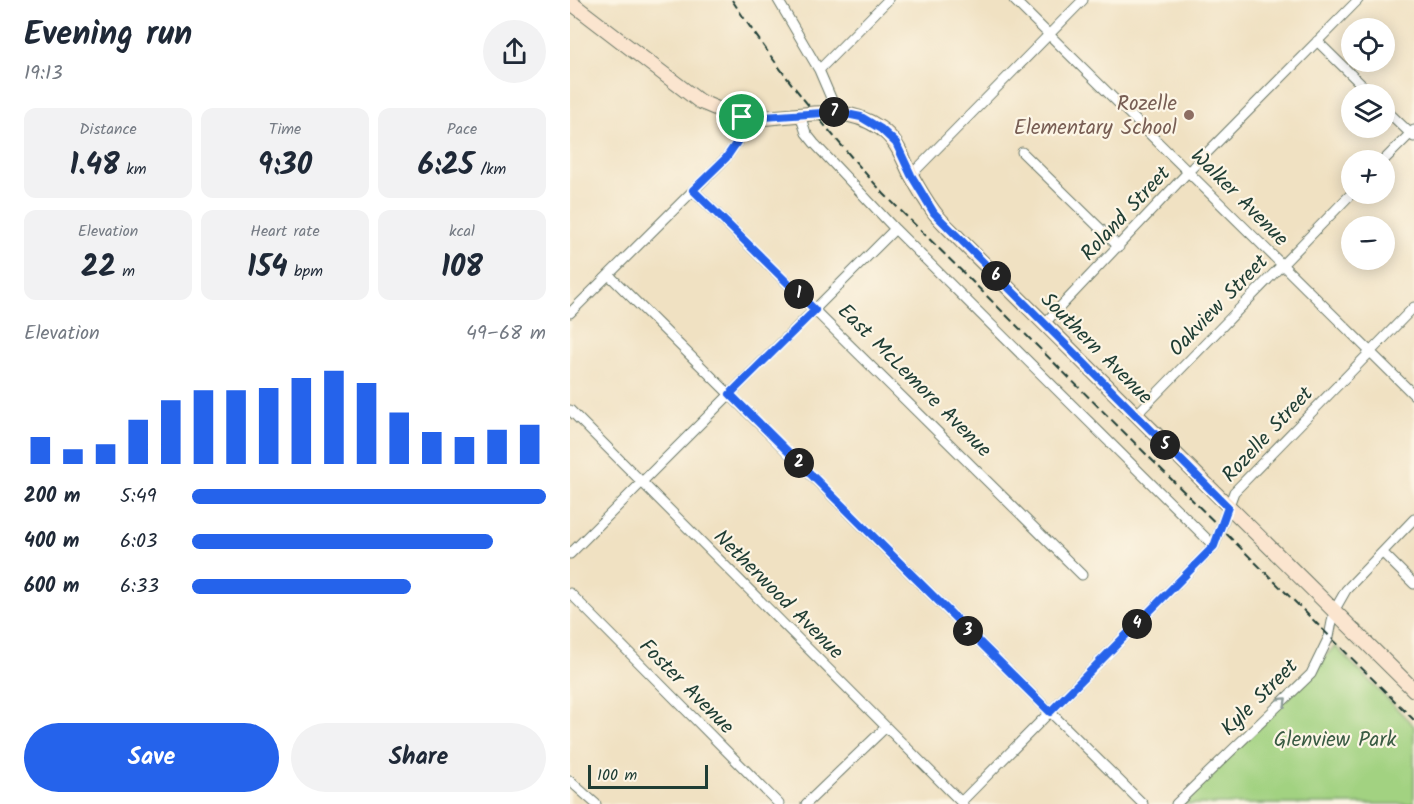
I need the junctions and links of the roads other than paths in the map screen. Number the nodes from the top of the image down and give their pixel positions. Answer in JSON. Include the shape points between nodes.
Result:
{"nodes":[{"id":1,"x":778,"y":0,"type":"edge"},
{"id":2,"x":888,"y":0,"type":"edge"},
{"id":3,"x":1014,"y":0,"type":"edge"},
{"id":4,"x":1083,"y":0,"type":"edge"},
{"id":5,"x":1358,"y":0,"type":"edge"},
{"id":6,"x":570,"y":2,"type":"edge"},
{"id":7,"x":1050,"y":34,"type":"junction"},
{"id":8,"x":1317,"y":41,"type":"junction"},
{"id":9,"x":819,"y":70,"type":"junction"},
{"id":10,"x":1361,"y":84,"type":"edge"},
{"id":11,"x":837,"y":112,"type":"junction"},
{"id":12,"x":800,"y":115,"type":"junction"},
{"id":13,"x":742,"y":117,"type":"junction"},
{"id":14,"x":1395,"y":118,"type":"edge"},
{"id":15,"x":1413,"y":134,"type":"edge"},
{"id":16,"x":1395,"y":150,"type":"edge"},
{"id":17,"x":1022,"y":152,"type":"dead end"},
{"id":18,"x":1189,"y":171,"type":"junction"},
{"id":19,"x":911,"y":175,"type":"junction"},
{"id":20,"x":693,"y":190,"type":"junction"},
{"id":21,"x":1342,"y":204,"type":"edge"},
{"id":22,"x":895,"y":229,"type":"junction"},
{"id":23,"x":1119,"y":247,"type":"junction"},
{"id":24,"x":1282,"y":264,"type":"junction"},
{"id":25,"x":609,"y":274,"type":"junction"},
{"id":26,"x":1414,"y":307,"type":"edge"},
{"id":27,"x":815,"y":310,"type":"junction"},
{"id":28,"x":570,"y":313,"type":"edge"},
{"id":29,"x":1044,"y":324,"type":"junction"},
{"id":30,"x":1371,"y":352,"type":"junction"},
{"id":31,"x":730,"y":394,"type":"junction"},
{"id":32,"x":1414,"y":395,"type":"edge"},
{"id":33,"x":570,"y":410,"type":"edge"},
{"id":34,"x":1135,"y":416,"type":"junction"},
{"id":35,"x":642,"y":482,"type":"junction"},
{"id":36,"x":1228,"y":507,"type":"junction"},
{"id":37,"x":1414,"y":519,"type":"edge"},
{"id":38,"x":1214,"y":546,"type":"junction"},
{"id":39,"x":1383,"y":553,"type":"junction"},
{"id":40,"x":570,"y":554,"type":"edge"},
{"id":41,"x":1082,"y":575,"type":"dead end"},
{"id":42,"x":1414,"y":584,"type":"edge"},
{"id":43,"x":570,"y":593,"type":"edge"},
{"id":44,"x":1334,"y":612,"type":"junction"},
{"id":45,"x":1414,"y":690,"type":"edge"},
{"id":46,"x":1050,"y":712,"type":"junction"},
{"id":47,"x":886,"y":727,"type":"junction"},
{"id":48,"x":570,"y":781,"type":"edge"},
{"id":49,"x":962,"y":803,"type":"edge"},
{"id":50,"x":596,"y":804,"type":"edge"},
{"id":51,"x":779,"y":804,"type":"edge"},
{"id":52,"x":806,"y":804,"type":"edge"},
{"id":53,"x":1143,"y":804,"type":"edge"},
{"id":54,"x":1176,"y":804,"type":"edge"}],
"edges":[{"from":1,"to":9,"type":"street"},
{"from":2,"to":9,"type":"street"},
{"from":3,"to":7,"type":"street","name":"Walker Avenue"},
{"from":4,"to":7,"type":"street"},
{"from":5,"to":8,"type":"street","name":"Roland Street"},
{"from":6,"to":13,"type":"main road","via":[[699,101]]},
{"from":7,"to":18,"type":"street","name":"Walker Avenue"},
{"from":7,"to":19,"type":"street"},
{"from":8,"to":10,"type":"street"},
{"from":8,"to":18,"type":"street","name":"Roland Street"},
{"from":9,"to":11,"type":"street"},
{"from":11,"to":12,"type":"main road","name":"Southern Avenue"},
{"from":11,"to":19,"type":"main road","name":"Southern Avenue","via":[[861,117],[881,129],[896,143]]},
{"from":12,"to":13,"type":"main road"},
{"from":12,"to":22,"type":"street","via":[[814,143]]},
{"from":13,"to":20,"type":"street","via":[[737,142]]},
{"from":14,"to":15,"type":"street"},
{"from":15,"to":16,"type":"street"},
{"from":17,"to":23,"type":"street"},
{"from":18,"to":23,"type":"street","name":"Roland Street"},
{"from":18,"to":24,"type":"street","name":"Walker Avenue"},
{"from":19,"to":29,"type":"main road","name":"Southern Avenue","via":[[934,213]]},
{"from":20,"to":25,"type":"street"},
{"from":20,"to":27,"type":"street","name":"East McLemore Avenue"},
{"from":21,"to":24,"type":"street","name":"Oakview Street"},
{"from":22,"to":27,"type":"street"},
{"from":22,"to":38,"type":"street"},
{"from":23,"to":29,"type":"street","name":"Roland Street"},
{"from":24,"to":30,"type":"street","name":"Walker Avenue"},
{"from":24,"to":34,"type":"street","name":"Oakview Street"},
{"from":25,"to":28,"type":"street"},
{"from":25,"to":31,"type":"street"},
{"from":26,"to":30,"type":"street","name":"Rozelle Street"},
{"from":27,"to":31,"type":"street"},
{"from":27,"to":41,"type":"street","name":"East McLemore Avenue"},
{"from":29,"to":34,"type":"main road","name":"Southern Avenue"},
{"from":30,"to":32,"type":"street","name":"Walker Avenue"},
{"from":30,"to":36,"type":"street","name":"Rozelle Street","via":[[1234,492]]},
{"from":31,"to":35,"type":"street"},
{"from":31,"to":46,"type":"street"},
{"from":33,"to":35,"type":"street","name":"Netherwood Avenue"},
{"from":34,"to":36,"type":"main road","name":"Southern Avenue"},
{"from":35,"to":40,"type":"street"},
{"from":35,"to":47,"type":"street","name":"Netherwood Avenue"},
{"from":36,"to":38,"type":"street","name":"Rozelle Street"},
{"from":36,"to":44,"type":"main road","name":"Southern Avenue"},
{"from":37,"to":39,"type":"street","name":"Kyle Street"},
{"from":38,"to":46,"type":"street","name":"Rozelle Street"},
{"from":39,"to":42,"type":"street"},
{"from":39,"to":44,"type":"street","name":"Kyle Street","via":[[1346,590]]},
{"from":43,"to":51,"type":"street","name":"Foster Avenue"},
{"from":44,"to":45,"type":"main road","name":"Southern Avenue"},
{"from":54,"to":44,"type":"street","name":"Kyle Street","one_way":true,"via":[[1311,674],[1329,637]]},
{"from":46,"to":49,"type":"street","name":"Rozelle Street"},
{"from":46,"to":53,"type":"street"},
{"from":47,"to":49,"type":"street","name":"Netherwood Avenue"},
{"from":47,"to":52,"type":"street"},
{"from":48,"to":50,"type":"street"}]}
